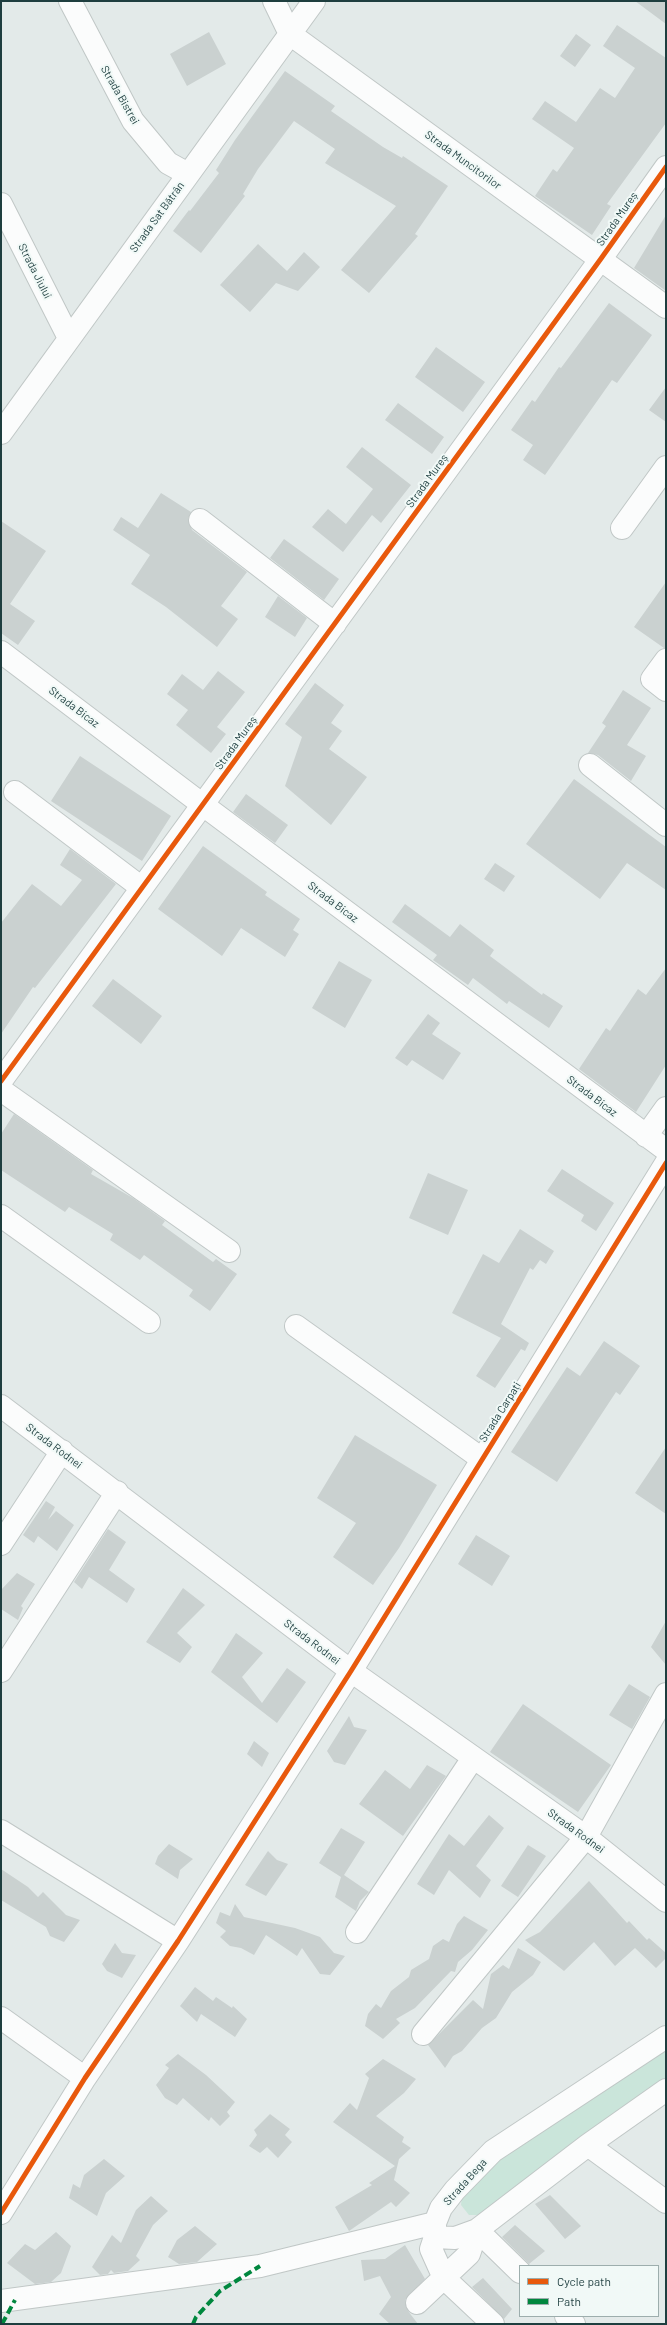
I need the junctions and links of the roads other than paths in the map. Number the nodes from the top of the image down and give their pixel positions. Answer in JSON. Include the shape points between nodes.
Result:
{"nodes":[{"id":1,"x":70,"y":1,"type":"edge"},
{"id":2,"x":274,"y":1,"type":"edge"},
{"id":3,"x":314,"y":1,"type":"edge"},
{"id":4,"x":290,"y":34,"type":"junction"},
{"id":5,"x":666,"y":167,"type":"edge"},
{"id":6,"x":188,"y":174,"type":"junction"},
{"id":7,"x":1,"y":204,"type":"edge"},
{"id":8,"x":600,"y":260,"type":"junction"},
{"id":9,"x":666,"y":307,"type":"edge"},
{"id":10,"x":69,"y":338,"type":"junction"},
{"id":11,"x":1,"y":433,"type":"edge"},
{"id":12,"x":666,"y":467,"type":"edge"},
{"id":13,"x":200,"y":520,"type":"dead end"},
{"id":14,"x":622,"y":528,"type":"dead end"},
{"id":15,"x":335,"y":624,"type":"junction"},
{"id":16,"x":1,"y":652,"type":"edge"},
{"id":17,"x":666,"y":660,"type":"edge"},
{"id":18,"x":666,"y":690,"type":"edge"},
{"id":19,"x":590,"y":765,"type":"dead end"},
{"id":20,"x":15,"y":792,"type":"dead end"},
{"id":21,"x":203,"y":805,"type":"junction"},
{"id":22,"x":666,"y":825,"type":"edge"},
{"id":23,"x":142,"y":888,"type":"junction"},
{"id":24,"x":1,"y":1081,"type":"edge"},
{"id":25,"x":1,"y":1090,"type":"edge"},
{"id":26,"x":666,"y":1108,"type":"edge"},
{"id":27,"x":646,"y":1136,"type":"junction"},
{"id":28,"x":666,"y":1150,"type":"edge"},
{"id":29,"x":666,"y":1163,"type":"edge"},
{"id":30,"x":1,"y":1216,"type":"edge"},
{"id":31,"x":229,"y":1251,"type":"dead end"},
{"id":32,"x":149,"y":1322,"type":"dead end"},
{"id":33,"x":296,"y":1326,"type":"dead end"},
{"id":34,"x":1,"y":1406,"type":"edge"},
{"id":35,"x":62,"y":1451,"type":"junction"},
{"id":36,"x":482,"y":1459,"type":"junction"},
{"id":37,"x":117,"y":1492,"type":"junction"},
{"id":38,"x":1,"y":1544,"type":"edge"},
{"id":39,"x":1,"y":1671,"type":"edge"},
{"id":40,"x":351,"y":1671,"type":"junction"},
{"id":41,"x":666,"y":1694,"type":"edge"},
{"id":42,"x":473,"y":1758,"type":"junction"},
{"id":43,"x":1,"y":1831,"type":"edge"},
{"id":44,"x":586,"y":1837,"type":"junction"},
{"id":45,"x":666,"y":1902,"type":"edge"},
{"id":46,"x":357,"y":1932,"type":"dead end"},
{"id":47,"x":178,"y":1941,"type":"junction"},
{"id":48,"x":1,"y":2018,"type":"edge"},
{"id":49,"x":423,"y":2034,"type":"dead end"},
{"id":50,"x":666,"y":2037,"type":"edge"},
{"id":51,"x":85,"y":2078,"type":"junction"},
{"id":52,"x":666,"y":2090,"type":"edge"},
{"id":53,"x":588,"y":2145,"type":"junction"},
{"id":54,"x":666,"y":2202,"type":"edge"},
{"id":55,"x":1,"y":2213,"type":"edge"},
{"id":56,"x":435,"y":2230,"type":"junction"},
{"id":57,"x":477,"y":2230,"type":"junction"},
{"id":58,"x":519,"y":2271,"type":"edge"},
{"id":59,"x":444,"y":2278,"type":"junction"},
{"id":60,"x":1,"y":2301,"type":"edge"},
{"id":61,"x":417,"y":2303,"type":"dead end"},
{"id":62,"x":493,"y":2324,"type":"edge"}],
"edges":[{"from":1,"to":6,"type":"street","name":"Strada Bistrei","via":[[133,121],[168,163]]},
{"from":2,"to":4,"type":"street","name":"Strada Muncitorilor"},
{"from":3,"to":4,"type":"street","name":"Strada Sat Bătrân"},
{"from":4,"to":6,"type":"street","name":"Strada Sat Bătrân"},
{"from":4,"to":8,"type":"street","name":"Strada Muncitorilor"},
{"from":5,"to":8,"type":"street","name":"Strada Mureș"},
{"from":6,"to":10,"type":"street","name":"Strada Sat Bătrân"},
{"from":7,"to":10,"type":"street","name":"Strada Jiului"},
{"from":8,"to":9,"type":"street","name":"Strada Muncitorilor"},
{"from":8,"to":15,"type":"street","name":"Strada Mureș"},
{"from":10,"to":11,"type":"street","name":"Strada Sat Bătrân"},
{"from":12,"to":14,"type":"street"},
{"from":13,"to":15,"type":"street"},
{"from":15,"to":21,"type":"street","name":"Strada Mureș"},
{"from":16,"to":21,"type":"street","name":"Strada Bicaz"},
{"from":17,"to":18,"type":"street","via":[[652,679]]},
{"from":19,"to":22,"type":"street"},
{"from":20,"to":23,"type":"street"},
{"from":21,"to":23,"type":"street","name":"Strada Mureș"},
{"from":21,"to":27,"type":"street","name":"Strada Bicaz"},
{"from":23,"to":24,"type":"street","name":"Strada Mureș"},
{"from":25,"to":31,"type":"street"},
{"from":26,"to":27,"type":"street"},
{"from":27,"to":28,"type":"street","name":"Strada Bicaz"},
{"from":29,"to":36,"type":"street","name":"Strada Carpați"},
{"from":30,"to":32,"type":"street"},
{"from":33,"to":36,"type":"street"},
{"from":34,"to":35,"type":"street","name":"Strada Rodnei"},
{"from":35,"to":37,"type":"street","name":"Strada Rodnei"},
{"from":35,"to":38,"type":"street"},
{"from":36,"to":40,"type":"street","name":"Strada Carpați"},
{"from":37,"to":39,"type":"street"},
{"from":37,"to":40,"type":"street","name":"Strada Rodnei"},
{"from":40,"to":42,"type":"street","name":"Strada Rodnei"},
{"from":40,"to":47,"type":"street","name":"Strada Carpați"},
{"from":41,"to":44,"type":"street"},
{"from":42,"to":44,"type":"street","name":"Strada Rodnei"},
{"from":42,"to":46,"type":"street"},
{"from":43,"to":47,"type":"street"},
{"from":44,"to":45,"type":"street","name":"Strada Rodnei"},
{"from":44,"to":49,"type":"street"},
{"from":47,"to":51,"type":"street","name":"Strada Carpați"},
{"from":48,"to":51,"type":"street"},
{"from":50,"to":56,"type":"street","name":"Strada Bega","via":[[492,2151],[441,2208]]},
{"from":51,"to":55,"type":"street","name":"Strada Carpați"},
{"from":52,"to":53,"type":"street"},
{"from":53,"to":54,"type":"street"},
{"from":53,"to":57,"type":"street"},
{"from":56,"to":57,"type":"street","via":[[455,2238]]},
{"from":56,"to":59,"type":"street","via":[[431,2249]]},
{"from":56,"to":60,"type":"street","via":[[260,2266]]},
{"from":57,"to":58,"type":"street"},
{"from":57,"to":59,"type":"street","via":[[469,2254]]},
{"from":59,"to":61,"type":"street"},
{"from":59,"to":62,"type":"street"}]}
